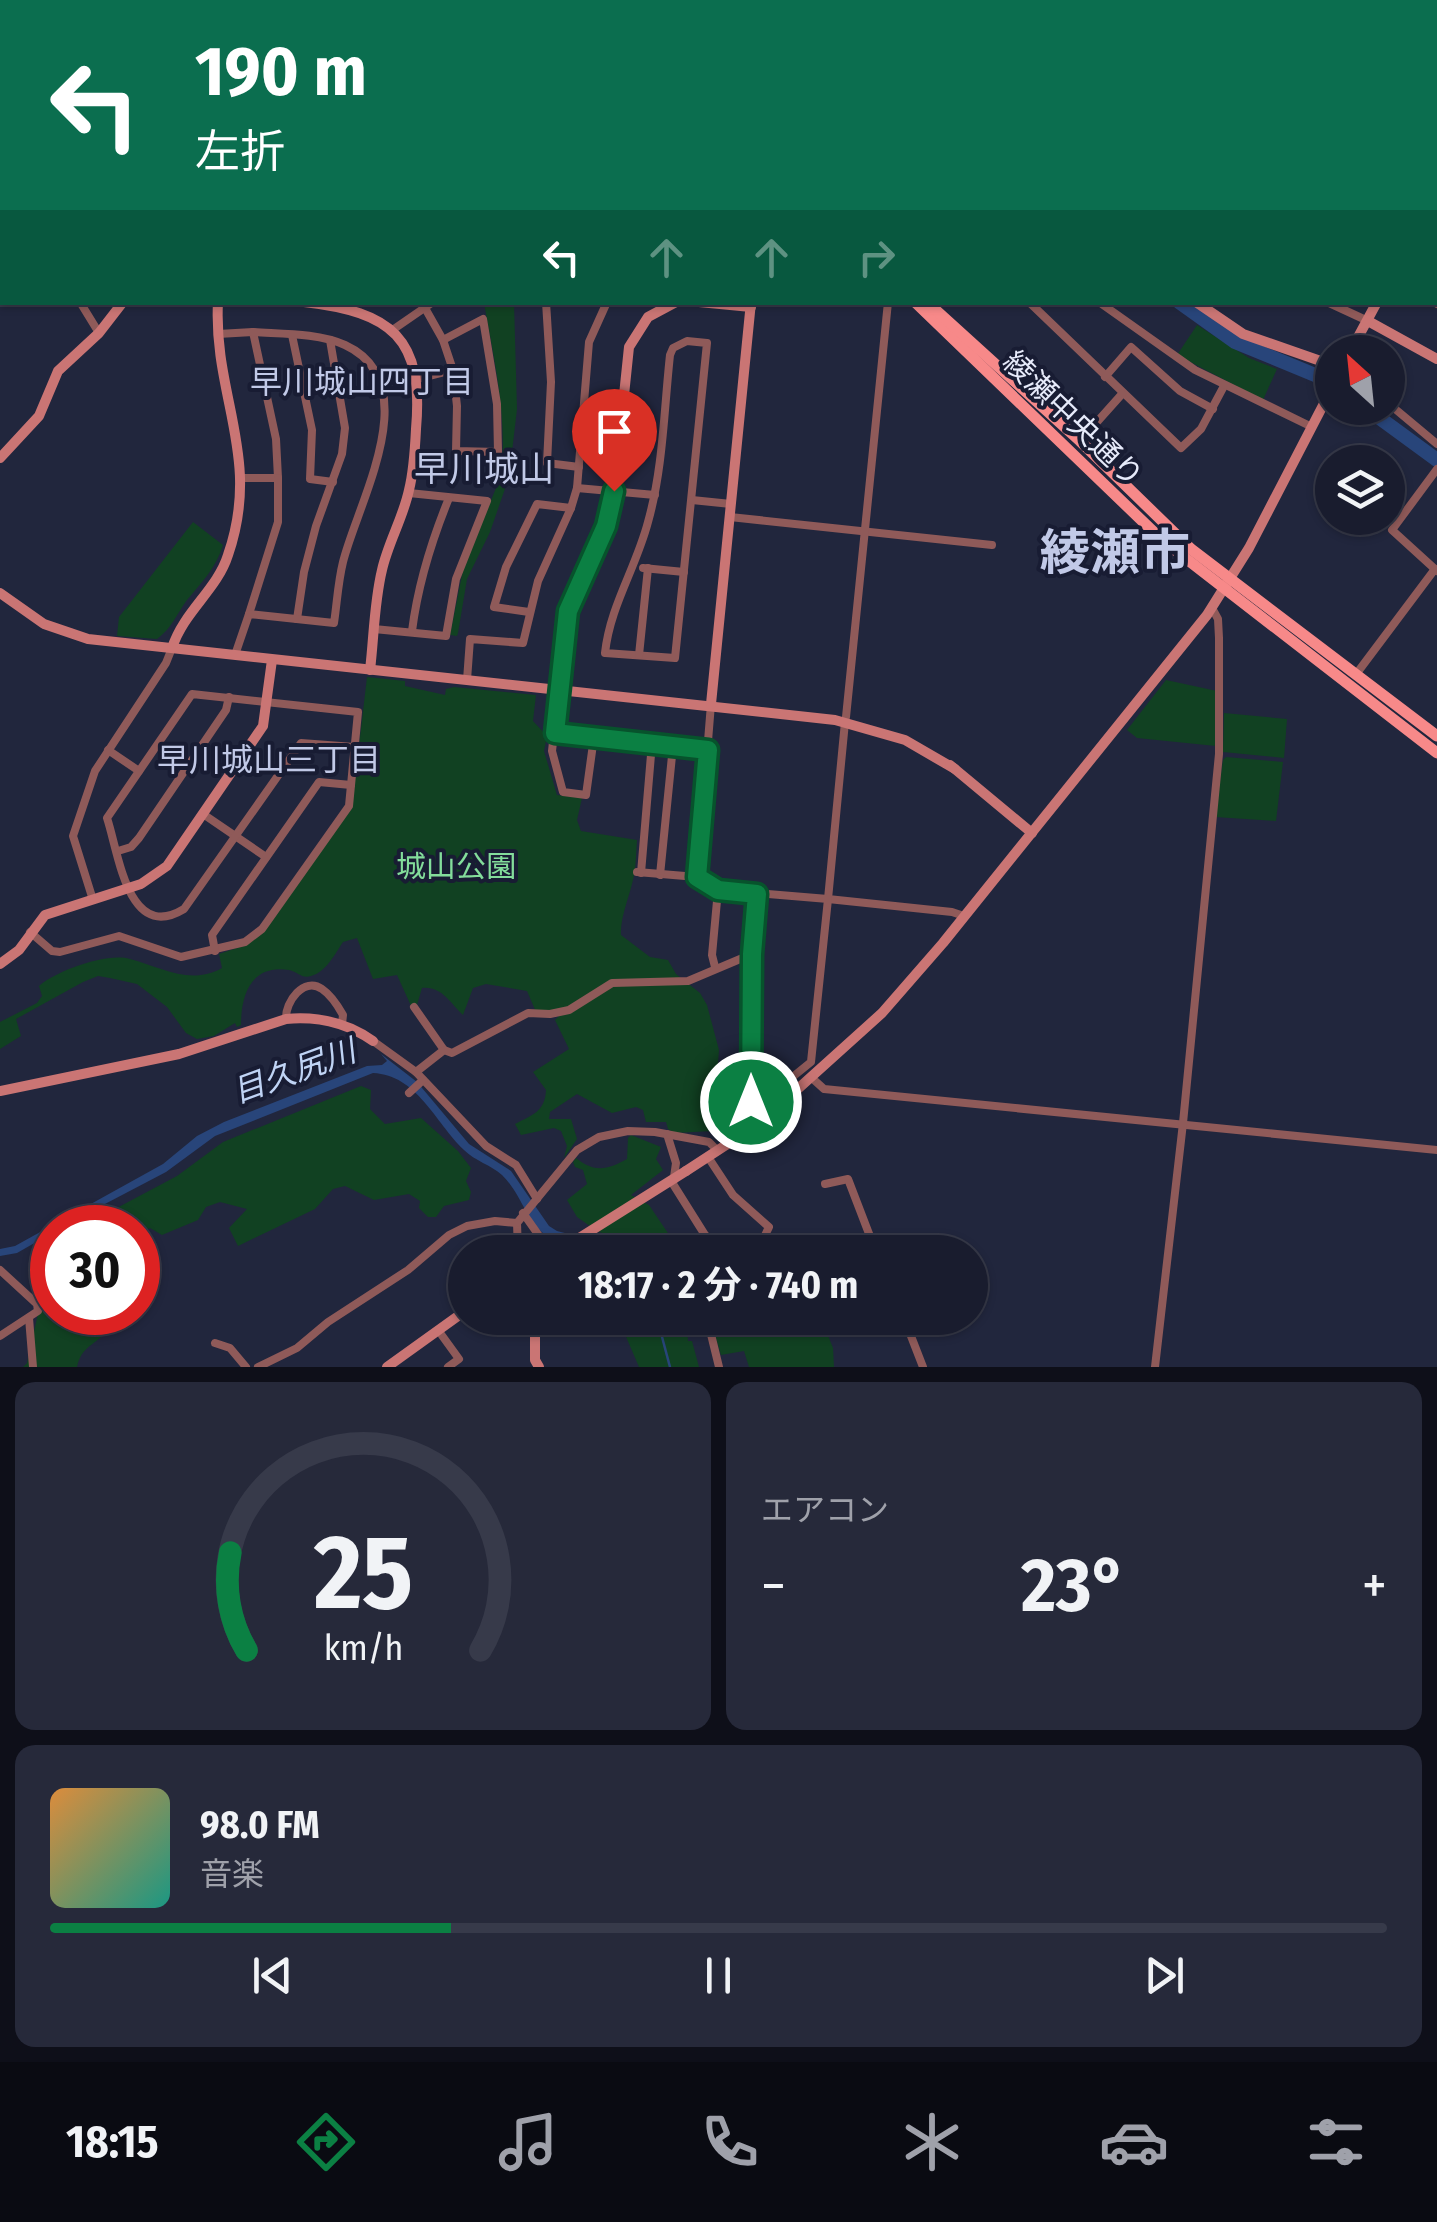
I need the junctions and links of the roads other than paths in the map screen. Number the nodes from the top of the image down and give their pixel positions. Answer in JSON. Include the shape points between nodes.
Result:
{"nodes":[{"id":1,"x":82,"y":305,"type":"edge"},
{"id":2,"x":120,"y":305,"type":"edge"},
{"id":3,"x":218,"y":305,"type":"edge"},
{"id":4,"x":321,"y":305,"type":"edge"},
{"id":5,"x":429,"y":305,"type":"edge"},
{"id":6,"x":546,"y":305,"type":"edge"},
{"id":7,"x":670,"y":305,"type":"edge"},
{"id":8,"x":751,"y":305,"type":"edge"},
{"id":9,"x":888,"y":305,"type":"edge"},
{"id":10,"x":918,"y":305,"type":"edge"},
{"id":11,"x":930,"y":305,"type":"edge"},
{"id":12,"x":1032,"y":305,"type":"edge"},
{"id":13,"x":1103,"y":305,"type":"edge"},
{"id":14,"x":1200,"y":305,"type":"edge"},
{"id":15,"x":1334,"y":305,"type":"edge"},
{"id":16,"x":1376,"y":305,"type":"edge"},
{"id":17,"x":604,"y":307,"type":"edge"},
{"id":18,"x":1368,"y":320,"type":"junction"},
{"id":19,"x":391,"y":330,"type":"junction"},
{"id":20,"x":254,"y":332,"type":"junction"},
{"id":21,"x":99,"y":333,"type":"junction"},
{"id":22,"x":218,"y":334,"type":"junction"},
{"id":23,"x":292,"y":335,"type":"junction"},
{"id":24,"x":1360,"y":335,"type":"edge"},
{"id":25,"x":330,"y":340,"type":"junction"},
{"id":26,"x":443,"y":340,"type":"junction"},
{"id":27,"x":1315,"y":359,"type":"edge"},
{"id":28,"x":1437,"y":359,"type":"edge"},
{"id":29,"x":454,"y":370,"type":"junction"},
{"id":30,"x":1106,"y":377,"type":"junction"},
{"id":31,"x":418,"y":379,"type":"junction"},
{"id":32,"x":1224,"y":386,"type":"junction"},
{"id":33,"x":1122,"y":394,"type":"junction"},
{"id":34,"x":1213,"y":409,"type":"junction"},
{"id":35,"x":1405,"y":418,"type":"edge"},
{"id":36,"x":1315,"y":422,"type":"edge"},
{"id":37,"x":1312,"y":428,"type":"junction"},
{"id":38,"x":1080,"y":441,"type":"junction"},
{"id":39,"x":1437,"y":444,"type":"edge"},
{"id":40,"x":0,"y":458,"type":"edge"},
{"id":41,"x":579,"y":467,"type":"junction"},
{"id":42,"x":1437,"y":470,"type":"edge"},
{"id":43,"x":242,"y":478,"type":"junction"},
{"id":44,"x":278,"y":478,"type":"junction"},
{"id":45,"x":333,"y":482,"type":"junction"},
{"id":46,"x":577,"y":488,"type":"junction"},
{"id":47,"x":614,"y":491,"type":"junction"},
{"id":48,"x":409,"y":493,"type":"junction"},
{"id":49,"x":655,"y":495,"type":"junction"},
{"id":50,"x":450,"y":498,"type":"junction"},
{"id":51,"x":692,"y":500,"type":"junction"},
{"id":52,"x":731,"y":504,"type":"junction"},
{"id":53,"x":571,"y":508,"type":"junction"},
{"id":54,"x":730,"y":517,"type":"junction"},
{"id":55,"x":865,"y":532,"type":"junction"},
{"id":56,"x":992,"y":545,"type":"dead end"},
{"id":57,"x":634,"y":566,"type":"junction"},
{"id":58,"x":648,"y":568,"type":"junction"},
{"id":59,"x":1436,"y":570,"type":"edge"},
{"id":60,"x":684,"y":572,"type":"junction"},
{"id":61,"x":1227,"y":585,"type":"junction"},
{"id":62,"x":0,"y":593,"type":"edge"},
{"id":63,"x":529,"y":612,"type":"junction"},
{"id":64,"x":1209,"y":612,"type":"junction"},
{"id":65,"x":249,"y":614,"type":"junction"},
{"id":66,"x":297,"y":619,"type":"junction"},
{"id":67,"x":374,"y":629,"type":"junction"},
{"id":68,"x":412,"y":631,"type":"junction"},
{"id":69,"x":172,"y":648,"type":"junction"},
{"id":70,"x":234,"y":655,"type":"junction"},
{"id":71,"x":638,"y":655,"type":"junction"},
{"id":72,"x":272,"y":660,"type":"junction"},
{"id":73,"x":370,"y":670,"type":"junction"},
{"id":74,"x":1356,"y":674,"type":"junction"},
{"id":75,"x":467,"y":680,"type":"junction"},
{"id":76,"x":560,"y":689,"type":"junction"},
{"id":77,"x":229,"y":697,"type":"junction"},
{"id":78,"x":268,"y":702,"type":"junction"},
{"id":79,"x":712,"y":704,"type":"junction"},
{"id":80,"x":846,"y":719,"type":"junction"},
{"id":81,"x":555,"y":733,"type":"junction"},
{"id":82,"x":1437,"y":736,"type":"edge"},
{"id":83,"x":594,"y":737,"type":"junction"},
{"id":84,"x":652,"y":743,"type":"junction"},
{"id":85,"x":354,"y":746,"type":"junction"},
{"id":86,"x":673,"y":746,"type":"junction"},
{"id":87,"x":108,"y":750,"type":"junction"},
{"id":88,"x":708,"y":750,"type":"junction"},
{"id":89,"x":1437,"y":753,"type":"edge"},
{"id":90,"x":139,"y":771,"type":"junction"},
{"id":91,"x":351,"y":785,"type":"junction"},
{"id":92,"x":202,"y":814,"type":"junction"},
{"id":93,"x":1032,"y":832,"type":"junction"},
{"id":94,"x":236,"y":836,"type":"junction"},
{"id":95,"x":118,"y":850,"type":"junction"},
{"id":96,"x":266,"y":857,"type":"junction"},
{"id":97,"x":660,"y":875,"type":"junction"},
{"id":98,"x":697,"y":877,"type":"junction"},
{"id":99,"x":128,"y":889,"type":"junction"},
{"id":100,"x":718,"y":890,"type":"junction"},
{"id":101,"x":757,"y":894,"type":"junction"},
{"id":102,"x":828,"y":899,"type":"junction"},
{"id":103,"x":93,"y":900,"type":"junction"},
{"id":104,"x":964,"y":916,"type":"junction"},
{"id":105,"x":30,"y":932,"type":"junction"},
{"id":106,"x":215,"y":951,"type":"junction"},
{"id":107,"x":752,"y":954,"type":"junction"},
{"id":108,"x":0,"y":964,"type":"edge"},
{"id":109,"x":715,"y":968,"type":"junction"},
{"id":110,"x":414,"y":1007,"type":"dead end"},
{"id":111,"x":286,"y":1019,"type":"junction"},
{"id":112,"x":342,"y":1024,"type":"junction"},
{"id":113,"x":373,"y":1041,"type":"joint"},
{"id":114,"x":444,"y":1050,"type":"junction"},
{"id":115,"x":416,"y":1072,"type":"junction"},
{"id":116,"x":813,"y":1078,"type":"junction"},
{"id":117,"x":422,"y":1081,"type":"junction"},
{"id":118,"x":0,"y":1091,"type":"edge"},
{"id":119,"x":410,"y":1092,"type":"dead end"},
{"id":120,"x":770,"y":1114,"type":"tunnel mouth"},
{"id":121,"x":1184,"y":1123,"type":"junction"},
{"id":122,"x":667,"y":1134,"type":"junction"},
{"id":123,"x":729,"y":1143,"type":"tunnel mouth"},
{"id":124,"x":1437,"y":1150,"type":"edge"},
{"id":125,"x":713,"y":1154,"type":"junction"},
{"id":126,"x":824,"y":1184,"type":"dead end"},
{"id":127,"x":536,"y":1201,"type":"junction"},
{"id":128,"x":523,"y":1213,"type":"junction"},
{"id":129,"x":517,"y":1223,"type":"junction"},
{"id":130,"x":517,"y":1235,"type":"edge"},
{"id":131,"x":540,"y":1235,"type":"edge"},
{"id":132,"x":577,"y":1235,"type":"edge"},
{"id":133,"x":704,"y":1235,"type":"edge"},
{"id":134,"x":765,"y":1235,"type":"edge"},
{"id":135,"x":869,"y":1235,"type":"edge"},
{"id":136,"x":0,"y":1270,"type":"edge"},
{"id":137,"x":29,"y":1318,"type":"junction"},
{"id":138,"x":448,"y":1323,"type":"edge"},
{"id":139,"x":438,"y":1330,"type":"junction"},
{"id":140,"x":535,"y":1335,"type":"edge"},
{"id":141,"x":711,"y":1335,"type":"edge"},
{"id":142,"x":911,"y":1335,"type":"edge"},
{"id":143,"x":0,"y":1336,"type":"edge"},
{"id":144,"x":215,"y":1343,"type":"dead end"},
{"id":145,"x":34,"y":1367,"type":"edge"},
{"id":146,"x":246,"y":1367,"type":"edge"},
{"id":147,"x":258,"y":1367,"type":"edge"},
{"id":148,"x":387,"y":1367,"type":"edge"},
{"id":149,"x":448,"y":1367,"type":"edge"},
{"id":150,"x":540,"y":1367,"type":"edge"},
{"id":151,"x":719,"y":1367,"type":"edge"},
{"id":152,"x":924,"y":1367,"type":"edge"},
{"id":153,"x":1155,"y":1367,"type":"edge"}],
"edges":[{"from":1,"to":21,"type":"street"},
{"from":2,"to":21,"type":"street"},
{"from":3,"to":22,"type":"street"},
{"from":4,"to":19,"type":"street","via":[[356,310]]},
{"from":5,"to":19,"type":"street"},
{"from":5,"to":26,"type":"street"},
{"from":6,"to":41,"type":"street","via":[[547,463]]},
{"from":7,"to":47,"type":"street","via":[[648,317],[629,346]]},
{"from":8,"to":52,"type":"street"},
{"from":9,"to":55,"type":"street"},
{"from":10,"to":61,"type":"main road","name":"綾瀬中央通り","via":[[1162,540]]},
{"from":11,"to":38,"type":"main road","name":"綾瀬中央通り"},
{"from":12,"to":30,"type":"street"},
{"from":13,"to":32,"type":"street"},
{"from":14,"to":27,"type":"street","via":[[1244,334]]},
{"from":15,"to":18,"type":"street"},
{"from":16,"to":18,"type":"street"},
{"from":17,"to":41,"type":"street","via":[[589,342]]},
{"from":18,"to":24,"type":"street"},
{"from":18,"to":28,"type":"street"},
{"from":19,"to":31,"type":"street"},
{"from":20,"to":22,"type":"street"},
{"from":20,"to":23,"type":"street"},
{"from":20,"to":44,"type":"street"},
{"from":21,"to":40,"type":"street","via":[[58,371],[39,416]]},
{"from":22,"to":43,"type":"street"},
{"from":23,"to":25,"type":"street"},
{"from":23,"to":45,"type":"street","via":[[312,430],[310,480]]},
{"from":25,"to":45,"type":"street","via":[[345,428]]},
{"from":25,"to":66,"type":"street","via":[[360,355],[380,383],[385,405],[370,486],[342,563],[334,623]]},
{"from":26,"to":29,"type":"street"},
{"from":26,"to":29,"type":"street","via":[[483,319],[498,452],[456,451]]},
{"from":29,"to":31,"type":"street"},
{"from":30,"to":33,"type":"street"},
{"from":30,"to":34,"type":"street","via":[[1131,347],[1180,391]]},
{"from":31,"to":48,"type":"street"},
{"from":32,"to":34,"type":"street"},
{"from":32,"to":37,"type":"street"},
{"from":33,"to":34,"type":"street","via":[[1180,448]]},
{"from":33,"to":38,"type":"street"},
{"from":35,"to":39,"type":"street"},
{"from":36,"to":37,"type":"street"},
{"from":37,"to":61,"type":"street"},
{"from":38,"to":61,"type":"main road","name":"綾瀬中央通り"},
{"from":41,"to":46,"type":"street"},
{"from":42,"to":59,"type":"street","via":[[1392,530]]},
{"from":43,"to":44,"type":"street"},
{"from":43,"to":69,"type":"street","via":[[227,559],[190,609]]},
{"from":44,"to":65,"type":"street","via":[[278,522]]},
{"from":45,"to":66,"type":"street","via":[[316,526]]},
{"from":46,"to":47,"type":"street"},
{"from":46,"to":53,"type":"street"},
{"from":47,"to":49,"type":"street"},
{"from":47,"to":76,"type":"street","via":[[606,526],[568,611]]},
{"from":48,"to":50,"type":"street"},
{"from":48,"to":67,"type":"street","via":[[382,567]]},
{"from":49,"to":51,"type":"street","via":[[670,354],[686,341],[707,343]]},
{"from":49,"to":57,"type":"street"},
{"from":50,"to":68,"type":"street","via":[[422,573]]},
{"from":50,"to":68,"type":"street","via":[[487,501],[456,579],[446,636]]},
{"from":51,"to":52,"type":"street"},
{"from":51,"to":60,"type":"street"},
{"from":52,"to":54,"type":"street"},
{"from":53,"to":63,"type":"street"},
{"from":53,"to":63,"type":"street","via":[[537,504],[506,567],[494,607]]},
{"from":54,"to":55,"type":"street"},
{"from":54,"to":79,"type":"street"},
{"from":55,"to":56,"type":"street"},
{"from":55,"to":80,"type":"street"},
{"from":57,"to":58,"type":"street"},
{"from":57,"to":71,"type":"street","via":[[608,623],[604,653]]},
{"from":58,"to":60,"type":"street"},
{"from":58,"to":71,"type":"street"},
{"from":59,"to":74,"type":"street"},
{"from":60,"to":71,"type":"street","via":[[674,658]]},
{"from":61,"to":64,"type":"street"},
{"from":61,"to":74,"type":"main road","name":"綾瀬中央通り"},
{"from":61,"to":89,"type":"main road","name":"綾瀬中央通り"},
{"from":62,"to":69,"type":"street","via":[[52,629]]},
{"from":63,"to":75,"type":"street","via":[[523,643],[470,639]]},
{"from":64,"to":93,"type":"street"},
{"from":64,"to":121,"type":"street","via":[[1218,619],[1219,754]]},
{"from":65,"to":66,"type":"street"},
{"from":65,"to":70,"type":"street"},
{"from":67,"to":68,"type":"street"},
{"from":67,"to":73,"type":"street"},
{"from":69,"to":70,"type":"street"},
{"from":69,"to":87,"type":"street"},
{"from":70,"to":72,"type":"street"},
{"from":72,"to":73,"type":"street"},
{"from":72,"to":78,"type":"street"},
{"from":73,"to":75,"type":"street"},
{"from":74,"to":82,"type":"main road","name":"綾瀬中央通り"},
{"from":75,"to":76,"type":"street"},
{"from":76,"to":79,"type":"street"},
{"from":76,"to":81,"type":"street"},
{"from":77,"to":78,"type":"street"},
{"from":77,"to":90,"type":"street","via":[[192,694]]},
{"from":77,"to":95,"type":"street","via":[[139,838]]},
{"from":78,"to":85,"type":"street","via":[[358,712]]},
{"from":78,"to":92,"type":"street","via":[[262,726]]},
{"from":79,"to":80,"type":"street"},
{"from":79,"to":88,"type":"street"},
{"from":80,"to":93,"type":"street","via":[[907,734],[932,749]]},
{"from":80,"to":102,"type":"street"},
{"from":81,"to":83,"type":"street"},
{"from":81,"to":83,"type":"street","via":[[552,751],[563,792],[582,794]]},
{"from":83,"to":84,"type":"street"},
{"from":84,"to":86,"type":"street"},
{"from":84,"to":97,"type":"street","via":[[638,873]]},
{"from":85,"to":91,"type":"street"},
{"from":85,"to":94,"type":"street","via":[[302,743]]},
{"from":86,"to":88,"type":"street"},
{"from":86,"to":97,"type":"street"},
{"from":87,"to":90,"type":"street"},
{"from":87,"to":103,"type":"street","via":[[72,842]]},
{"from":88,"to":98,"type":"street"},
{"from":90,"to":95,"type":"street","via":[[107,818]]},
{"from":91,"to":96,"type":"street","via":[[319,782]]},
{"from":91,"to":106,"type":"street","via":[[349,806],[262,929]]},
{"from":92,"to":94,"type":"street"},
{"from":92,"to":99,"type":"street","via":[[167,866]]},
{"from":93,"to":104,"type":"street"},
{"from":94,"to":96,"type":"street"},
{"from":94,"to":99,"type":"street","via":[[184,910],[172,916],[144,912]]},
{"from":95,"to":99,"type":"street"},
{"from":96,"to":106,"type":"street","via":[[212,935]]},
{"from":97,"to":98,"type":"street"},
{"from":98,"to":100,"type":"street"},
{"from":99,"to":103,"type":"street"},
{"from":100,"to":101,"type":"street"},
{"from":100,"to":109,"type":"street"},
{"from":101,"to":102,"type":"street"},
{"from":101,"to":107,"type":"street"},
{"from":102,"to":104,"type":"street"},
{"from":102,"to":107,"type":"street","via":[[810,1062],[751,1106]]},
{"from":103,"to":105,"type":"street","via":[[45,915]]},
{"from":104,"to":116,"type":"street","via":[[882,1013]]},
{"from":105,"to":106,"type":"street","via":[[52,951],[119,936],[174,956]]},
{"from":105,"to":108,"type":"street"},
{"from":107,"to":109,"type":"street"},
{"from":109,"to":114,"type":"street","via":[[676,983],[612,983],[569,1010],[528,1014],[452,1053]]},
{"from":110,"to":114,"type":"street"},
{"from":111,"to":112,"type":"street"},
{"from":111,"to":112,"type":"street","via":[[290,1000],[314,985],[339,1008]]},
{"from":111,"to":118,"type":"street","via":[[179,1054]]},
{"from":112,"to":113,"type":"street"},
{"from":113,"to":115,"type":"street"},
{"from":114,"to":115,"type":"street"},
{"from":115,"to":117,"type":"street"},
{"from":116,"to":120,"type":"street"},
{"from":116,"to":121,"type":"street","via":[[824,1090]]},
{"from":117,"to":119,"type":"street"},
{"from":117,"to":127,"type":"street","via":[[486,1146],[516,1165]]},
{"from":121,"to":124,"type":"street"},
{"from":121,"to":153,"type":"street"},
{"from":122,"to":125,"type":"street","via":[[709,1142]]},
{"from":122,"to":127,"type":"street","via":[[628,1130],[590,1140]]},
{"from":122,"to":133,"type":"street","via":[[676,1163],[673,1184]]},
{"from":123,"to":125,"type":"street"},
{"from":125,"to":132,"type":"street","bridge":true},
{"from":125,"to":134,"type":"street","via":[[733,1195],[769,1227]]},
{"from":126,"to":135,"type":"street","via":[[848,1179]]},
{"from":127,"to":128,"type":"street"},
{"from":128,"to":129,"type":"street"},
{"from":128,"to":131,"type":"street"},
{"from":129,"to":130,"type":"street"},
{"from":129,"to":147,"type":"street","via":[[494,1221],[449,1235],[298,1348]]},
{"from":136,"to":137,"type":"street","via":[[37,1304]]},
{"from":137,"to":143,"type":"street"},
{"from":137,"to":145,"type":"street"},
{"from":138,"to":139,"type":"street"},
{"from":139,"to":148,"type":"street"},
{"from":139,"to":149,"type":"street","via":[[459,1359]]},
{"from":140,"to":150,"type":"street"},
{"from":141,"to":151,"type":"street"},
{"from":142,"to":152,"type":"street"},
{"from":144,"to":146,"type":"street","via":[[230,1348]]}]}
